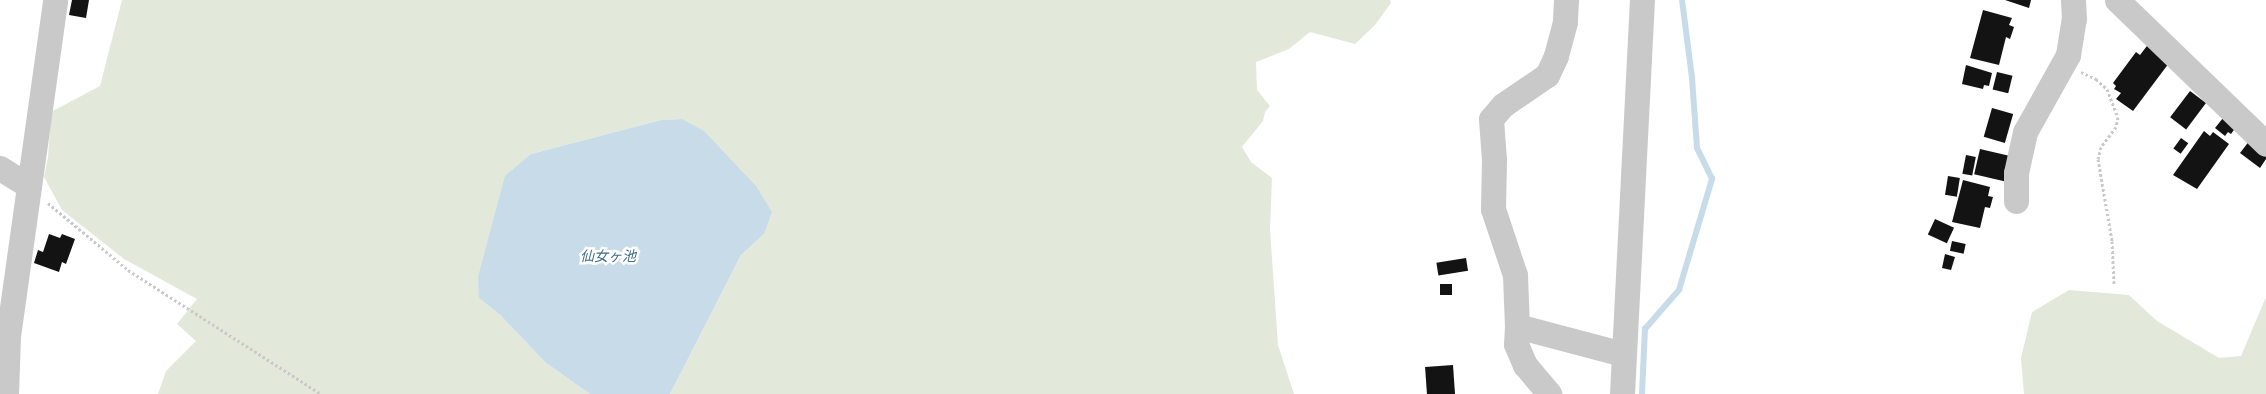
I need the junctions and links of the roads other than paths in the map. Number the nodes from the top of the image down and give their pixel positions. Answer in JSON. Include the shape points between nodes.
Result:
{"nodes":[{"id":1,"x":55,"y":0,"type":"edge"},
{"id":2,"x":1566,"y":0,"type":"edge"},
{"id":3,"x":1642,"y":0,"type":"edge"},
{"id":4,"x":2073,"y":0,"type":"edge"},
{"id":5,"x":2117,"y":0,"type":"edge"},
{"id":6,"x":2266,"y":144,"type":"edge"},
{"id":7,"x":0,"y":168,"type":"edge"},
{"id":8,"x":29,"y":186,"type":"junction"},
{"id":9,"x":2016,"y":201,"type":"dead end"},
{"id":10,"x":1517,"y":335,"type":"junction"},
{"id":11,"x":1623,"y":354,"type":"junction"},
{"id":12,"x":6,"y":394,"type":"edge"},
{"id":13,"x":1549,"y":394,"type":"edge"},
{"id":14,"x":1622,"y":394,"type":"edge"}],
"edges":[{"from":1,"to":8,"type":"street"},
{"from":2,"to":10,"type":"street","via":[[1563,30],[1547,75],[1503,105],[1491,119],[1493,209],[1515,275]]},
{"from":3,"to":11,"type":"street"},
{"from":4,"to":9,"type":"street","via":[[2074,20],[2068,55],[2025,132],[2016,173]]},
{"from":5,"to":6,"type":"street"},
{"from":7,"to":8,"type":"street"},
{"from":8,"to":12,"type":"street","via":[[8,336]]},
{"from":10,"to":11,"type":"street"},
{"from":10,"to":13,"type":"street","via":[[1525,365]]},
{"from":11,"to":14,"type":"street"}]}
